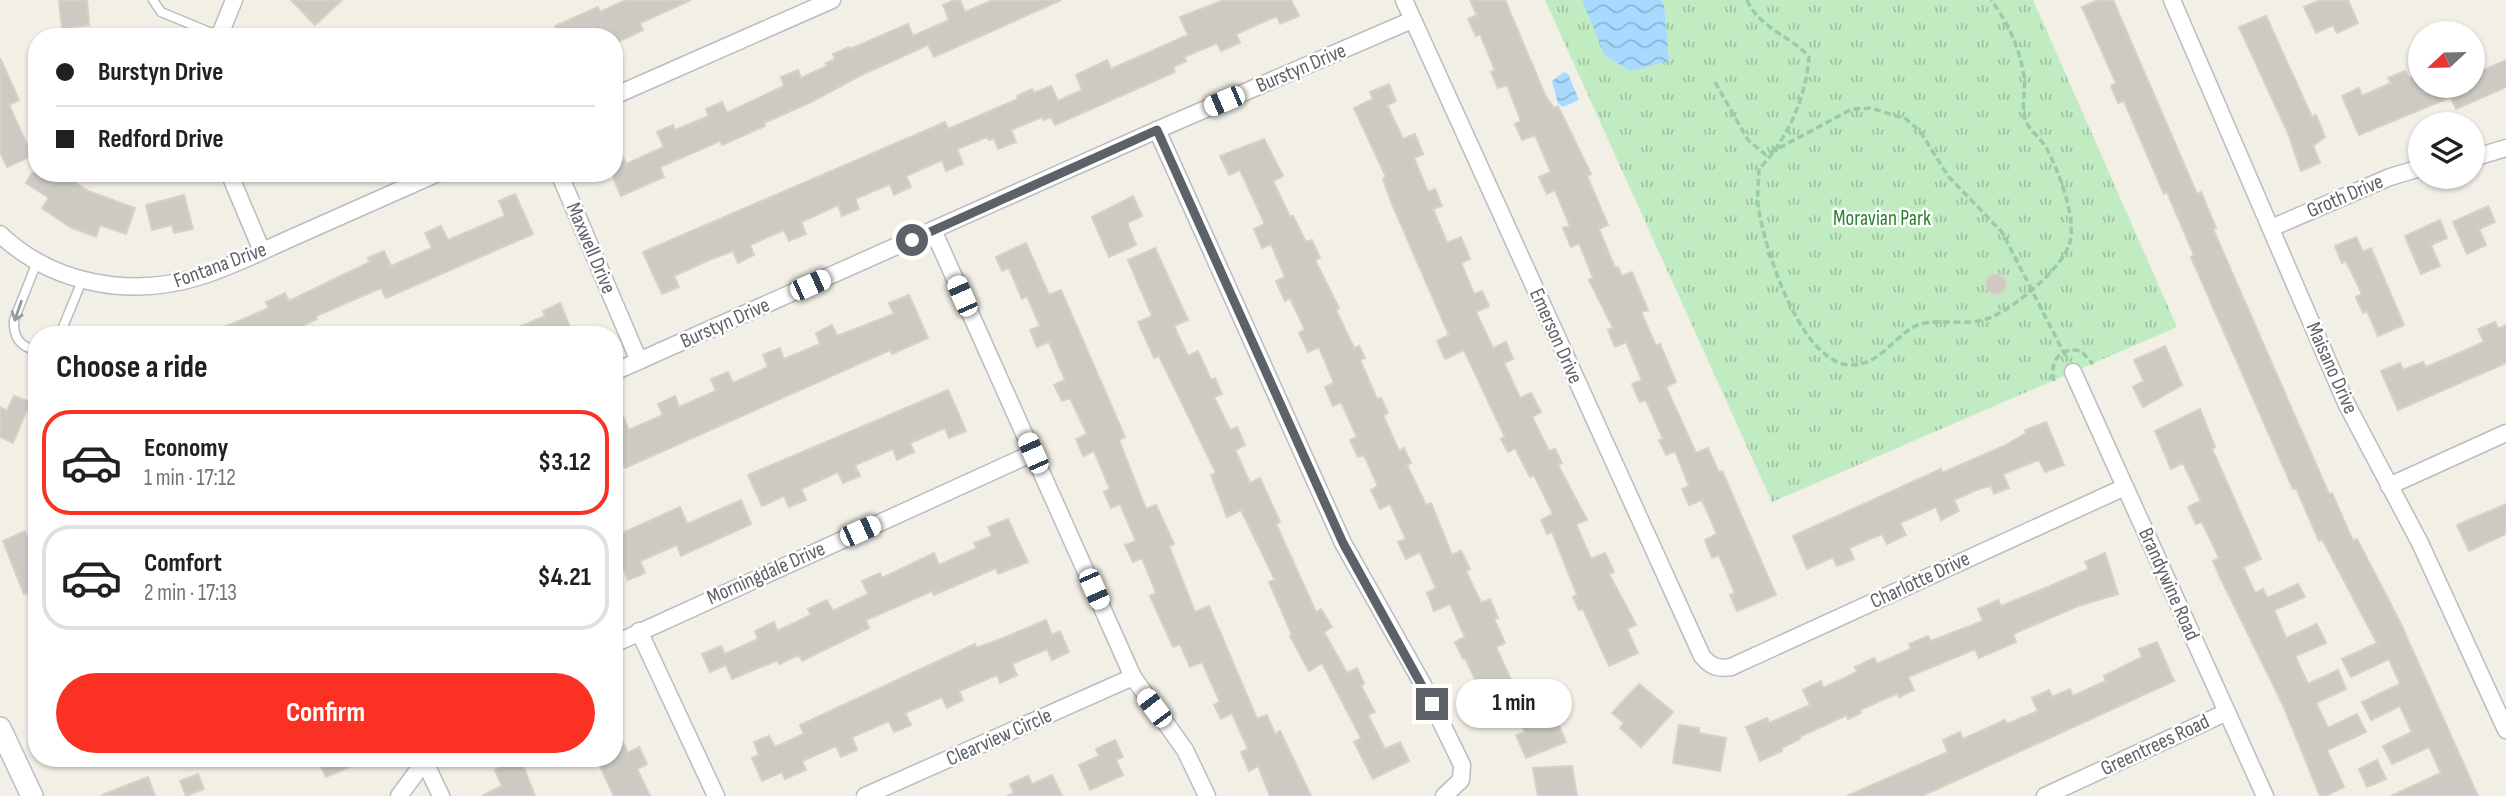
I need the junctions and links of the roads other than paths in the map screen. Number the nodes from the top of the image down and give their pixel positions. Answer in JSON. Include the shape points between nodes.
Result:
{"nodes":[{"id":1,"x":153,"y":0,"type":"edge"},
{"id":2,"x":234,"y":0,"type":"edge"},
{"id":3,"x":832,"y":0,"type":"edge"},
{"id":4,"x":1404,"y":0,"type":"edge"},
{"id":5,"x":2176,"y":1,"type":"edge"},
{"id":6,"x":1412,"y":20,"type":"junction"},
{"id":7,"x":200,"y":28,"type":"edge"},
{"id":8,"x":222,"y":28,"type":"edge"},
{"id":9,"x":623,"y":92,"type":"edge"},
{"id":10,"x":1157,"y":130,"type":"junction"},
{"id":11,"x":2506,"y":148,"type":"edge"},
{"id":12,"x":2485,"y":154,"type":"edge"},
{"id":13,"x":2408,"y":171,"type":"edge"},
{"id":14,"x":233,"y":182,"type":"edge"},
{"id":15,"x":418,"y":182,"type":"edge"},
{"id":16,"x":563,"y":182,"type":"edge"},
{"id":17,"x":2271,"y":228,"type":"junction"},
{"id":18,"x":933,"y":230,"type":"junction"},
{"id":19,"x":0,"y":234,"type":"edge"},
{"id":20,"x":262,"y":251,"type":"junction"},
{"id":21,"x":37,"y":262,"type":"junction"},
{"id":22,"x":82,"y":281,"type":"junction"},
{"id":23,"x":63,"y":326,"type":"edge"},
{"id":24,"x":28,"y":347,"type":"edge"},
{"id":25,"x":639,"y":361,"type":"junction"},
{"id":26,"x":623,"y":368,"type":"edge"},
{"id":27,"x":2073,"y":372,"type":"road end"},
{"id":28,"x":2506,"y":433,"type":"edge"},
{"id":29,"x":1033,"y":453,"type":"junction"},
{"id":30,"x":2389,"y":486,"type":"junction"},
{"id":31,"x":2125,"y":487,"type":"junction"},
{"id":32,"x":639,"y":631,"type":"junction"},
{"id":33,"x":623,"y":639,"type":"edge"},
{"id":34,"x":1715,"y":667,"type":"joint"},
{"id":35,"x":1133,"y":677,"type":"junction"},
{"id":36,"x":2227,"y":712,"type":"junction"},
{"id":37,"x":0,"y":728,"type":"edge"},
{"id":38,"x":2506,"y":730,"type":"edge"},
{"id":39,"x":419,"y":767,"type":"edge"},
{"id":40,"x":428,"y":767,"type":"edge"},
{"id":41,"x":32,"y":796,"type":"edge"},
{"id":42,"x":399,"y":796,"type":"edge"},
{"id":43,"x":441,"y":796,"type":"edge"},
{"id":44,"x":716,"y":796,"type":"edge"},
{"id":45,"x":864,"y":796,"type":"edge"},
{"id":46,"x":1207,"y":796,"type":"edge"},
{"id":47,"x":1444,"y":796,"type":"edge"},
{"id":48,"x":2045,"y":796,"type":"edge"},
{"id":49,"x":2265,"y":796,"type":"edge"}],
"edges":[{"from":1,"to":7,"type":"lane","via":[[161,12]]},
{"from":2,"to":8,"type":"street"},
{"from":3,"to":9,"type":"street"},
{"from":4,"to":6,"type":"street","name":"Emerson Drive"},
{"from":5,"to":17,"type":"street","name":"Maisano Drive"},
{"from":6,"to":10,"type":"street","name":"Burstyn Drive"},
{"from":6,"to":34,"type":"street","name":"Emerson Drive","via":[[1702,656]]},
{"from":10,"to":18,"type":"street","name":"Burstyn Drive"},
{"from":10,"to":47,"type":"street","via":[[1343,543],[1462,765],[1461,780]]},
{"from":11,"to":12,"type":"street"},
{"from":13,"to":17,"type":"street","name":"Groth Drive"},
{"from":14,"to":20,"type":"street"},
{"from":15,"to":20,"type":"street","name":"Fontana Drive"},
{"from":16,"to":25,"type":"street","name":"Maxwell Drive"},
{"from":17,"to":30,"type":"street","name":"Maisano Drive","via":[[2346,403]]},
{"from":18,"to":25,"type":"street","name":"Burstyn Drive"},
{"from":18,"to":29,"type":"street"},
{"from":19,"to":21,"type":"street","name":"Fontana Drive"},
{"from":20,"to":22,"type":"street","name":"Fontana Drive","via":[[171,284],[126,286]]},
{"from":21,"to":22,"type":"street","name":"Fontana Drive"},
{"from":21,"to":24,"type":"lane","one_way":true,"via":[[13,329]]},
{"from":22,"to":23,"type":"lane"},
{"from":25,"to":26,"type":"street","name":"Burstyn Drive"},
{"from":27,"to":31,"type":"street","name":"Brandywine Road"},
{"from":28,"to":30,"type":"street"},
{"from":29,"to":32,"type":"street","name":"Morningdale Drive"},
{"from":29,"to":35,"type":"street"},
{"from":30,"to":38,"type":"street","name":"Maisano Drive"},
{"from":31,"to":34,"type":"street","name":"Charlotte Drive","via":[[1731,667]]},
{"from":31,"to":36,"type":"street","name":"Brandywine Road"},
{"from":32,"to":33,"type":"street","name":"Morningdale Drive"},
{"from":32,"to":44,"type":"street"},
{"from":35,"to":45,"type":"street","name":"Clearview Circle"},
{"from":35,"to":46,"type":"street","via":[[1185,750]]},
{"from":36,"to":48,"type":"street","name":"Greentrees Road"},
{"from":36,"to":49,"type":"street","name":"Brandywine Road"},
{"from":37,"to":41,"type":"main road"},
{"from":39,"to":42,"type":"street"},
{"from":40,"to":43,"type":"street"}]}
